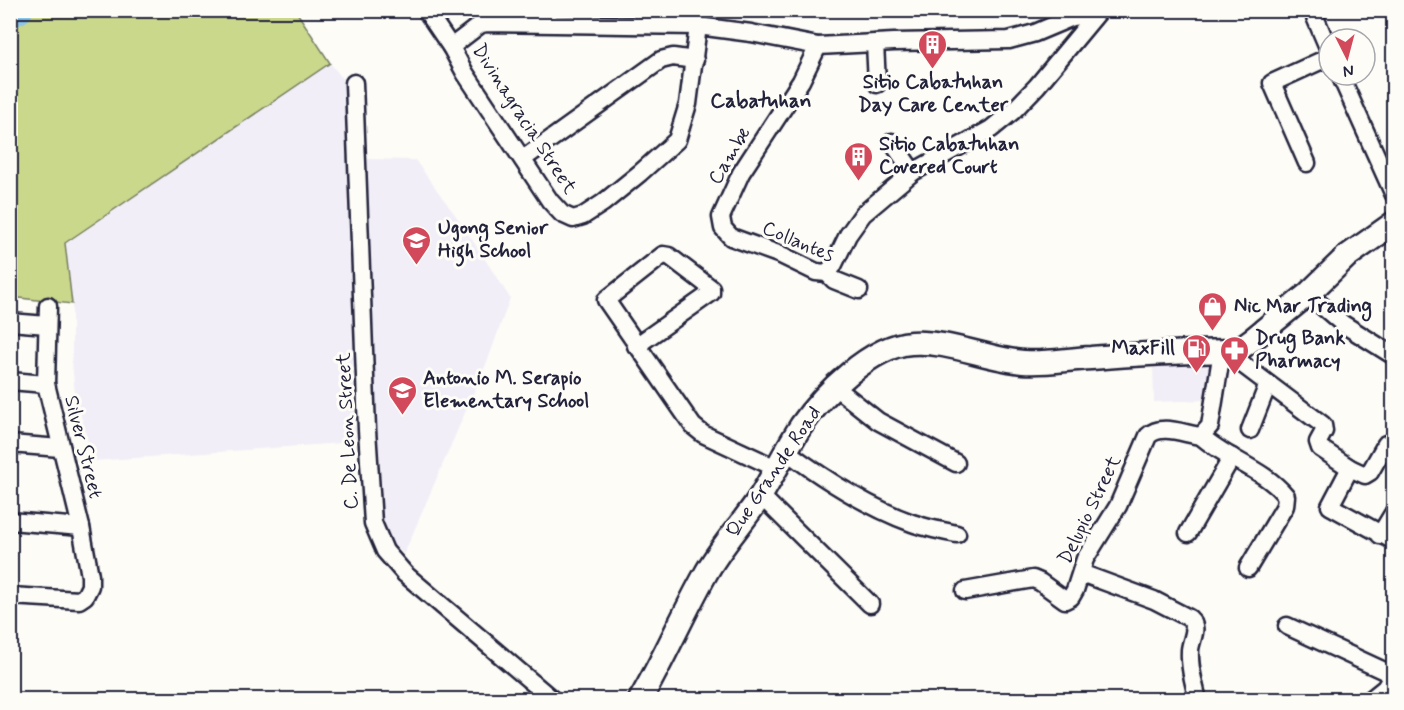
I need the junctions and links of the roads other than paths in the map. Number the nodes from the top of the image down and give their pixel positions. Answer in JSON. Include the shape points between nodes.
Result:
{"nodes":[{"id":1,"x":426,"y":10,"type":"edge"},
{"id":2,"x":1312,"y":10,"type":"edge"},
{"id":3,"x":1097,"y":14,"type":"edge"},
{"id":4,"x":698,"y":26,"type":"junction"},
{"id":5,"x":1319,"y":27,"type":"edge"},
{"id":6,"x":875,"y":43,"type":"junction"},
{"id":7,"x":818,"y":46,"type":"junction"},
{"id":8,"x":451,"y":47,"type":"junction"},
{"id":9,"x":695,"y":60,"type":"junction"},
{"id":10,"x":1317,"y":62,"type":"edge"},
{"id":11,"x":354,"y":83,"type":"dead end"},
{"id":12,"x":877,"y":84,"type":"dead end"},
{"id":13,"x":1345,"y":87,"type":"edge"},
{"id":14,"x":892,"y":142,"type":"dead end"},
{"id":15,"x":523,"y":159,"type":"junction"},
{"id":16,"x":1307,"y":164,"type":"dead end"},
{"id":17,"x":913,"y":172,"type":"junction"},
{"id":18,"x":1394,"y":195,"type":"edge"},
{"id":19,"x":1394,"y":223,"type":"edge"},
{"id":20,"x":723,"y":228,"type":"joint"},
{"id":21,"x":827,"y":273,"type":"junction"},
{"id":22,"x":859,"y":290,"type":"dead end"},
{"id":23,"x":1308,"y":294,"type":"junction"},
{"id":24,"x":48,"y":306,"type":"dead end"},
{"id":25,"x":10,"y":322,"type":"edge"},
{"id":26,"x":46,"y":326,"type":"junction"},
{"id":27,"x":636,"y":345,"type":"junction"},
{"id":28,"x":1226,"y":351,"type":"junction"},
{"id":29,"x":1394,"y":356,"type":"edge"},
{"id":30,"x":10,"y":381,"type":"edge"},
{"id":31,"x":46,"y":384,"type":"junction"},
{"id":32,"x":1268,"y":384,"type":"junction"},
{"id":33,"x":835,"y":387,"type":"junction"},
{"id":34,"x":1250,"y":430,"type":"dead end"},
{"id":35,"x":1201,"y":436,"type":"junction"},
{"id":36,"x":10,"y":444,"type":"edge"},
{"id":37,"x":1386,"y":444,"type":"dead end"},
{"id":38,"x":60,"y":448,"type":"junction"},
{"id":39,"x":1232,"y":457,"type":"junction"},
{"id":40,"x":781,"y":459,"type":"junction"},
{"id":41,"x":956,"y":463,"type":"dead end"},
{"id":42,"x":1350,"y":468,"type":"junction"},
{"id":43,"x":760,"y":495,"type":"junction"},
{"id":44,"x":1394,"y":512,"type":"edge"},
{"id":45,"x":10,"y":521,"type":"edge"},
{"id":46,"x":81,"y":527,"type":"junction"},
{"id":47,"x":1188,"y":533,"type":"dead end"},
{"id":48,"x":957,"y":534,"type":"dead end"},
{"id":49,"x":1387,"y":538,"type":"edge"},
{"id":50,"x":1248,"y":568,"type":"dead end"},
{"id":51,"x":1081,"y":573,"type":"junction"},
{"id":52,"x":964,"y":591,"type":"dead end"},
{"id":53,"x":10,"y":596,"type":"edge"},
{"id":54,"x":870,"y":604,"type":"dead end"},
{"id":55,"x":1287,"y":626,"type":"dead end"},
{"id":56,"x":552,"y":699,"type":"edge"},
{"id":57,"x":640,"y":699,"type":"edge"},
{"id":58,"x":1198,"y":699,"type":"edge"},
{"id":59,"x":1370,"y":699,"type":"edge"}],
"edges":[{"from":1,"to":8,"type":"street","name":"Divinagracia Street"},
{"from":2,"to":5,"type":"street"},
{"from":3,"to":6,"type":"street","via":[[1073,16],[1009,40]]},
{"from":3,"to":17,"type":"street","via":[[1013,111],[991,129]]},
{"from":4,"to":7,"type":"street"},
{"from":4,"to":8,"type":"street","via":[[487,23]]},
{"from":4,"to":9,"type":"street","name":"Divinagracia Street"},
{"from":6,"to":7,"type":"street"},
{"from":6,"to":12,"type":"street"},
{"from":7,"to":20,"type":"street","name":"Cambe","via":[[741,173],[721,217]]},
{"from":8,"to":15,"type":"street","name":"Divinagracia Street"},
{"from":9,"to":15,"type":"street","via":[[661,60]]},
{"from":9,"to":15,"type":"street","name":"Divinagracia Street","via":[[677,140],[583,216],[573,219],[562,214]]},
{"from":10,"to":16,"type":"street","via":[[1272,83]]},
{"from":11,"to":56,"type":"street","name":"C. De Leon Street","via":[[373,523],[385,551],[405,574]]},
{"from":13,"to":18,"type":"street"},
{"from":14,"to":17,"type":"street"},
{"from":17,"to":21,"type":"street","via":[[863,214]]},
{"from":19,"to":23,"type":"main road","via":[[1346,257]]},
{"from":20,"to":21,"type":"street","name":"Collantes","via":[[731,237]]},
{"from":21,"to":22,"type":"street","name":"Collantes"},
{"from":23,"to":28,"type":"main road","via":[[1242,347]]},
{"from":23,"to":29,"type":"street","via":[[1343,324]]},
{"from":24,"to":26,"type":"street","name":"Silver Street"},
{"from":25,"to":26,"type":"street"},
{"from":26,"to":31,"type":"street","name":"Silver Street"},
{"from":27,"to":27,"type":"street","via":[[711,293],[711,288],[673,258],[663,255],[606,300]]},
{"from":27,"to":40,"type":"street","via":[[693,426],[703,434]]},
{"from":28,"to":32,"type":"street"},
{"from":28,"to":33,"type":"main road","name":"Que Grande Road","via":[[1023,362],[911,343],[868,359]]},
{"from":28,"to":35,"type":"street","via":[[1210,426]]},
{"from":30,"to":31,"type":"street"},
{"from":31,"to":38,"type":"street","name":"Silver Street"},
{"from":32,"to":34,"type":"street"},
{"from":32,"to":42,"type":"street","via":[[1323,425],[1320,448]]},
{"from":33,"to":40,"type":"main road","name":"Que Grande Road","via":[[802,424]]},
{"from":33,"to":41,"type":"street","via":[[878,421]]},
{"from":35,"to":39,"type":"street"},
{"from":35,"to":51,"type":"street","name":"Delupio Street","via":[[1162,429],[1148,436],[1118,506],[1085,559]]},
{"from":36,"to":38,"type":"street"},
{"from":37,"to":42,"type":"street","via":[[1370,472],[1365,475]]},
{"from":38,"to":46,"type":"street","name":"Silver Street"},
{"from":39,"to":47,"type":"street"},
{"from":39,"to":50,"type":"street","via":[[1286,495],[1285,506]]},
{"from":40,"to":43,"type":"main road","name":"Que Grande Road"},
{"from":40,"to":48,"type":"street","via":[[911,522]]},
{"from":42,"to":49,"type":"street","via":[[1330,506]]},
{"from":43,"to":54,"type":"street"},
{"from":43,"to":57,"type":"main road","name":"Que Grande Road","via":[[709,568]]},
{"from":44,"to":49,"type":"street"},
{"from":45,"to":46,"type":"street"},
{"from":46,"to":53,"type":"street","name":"Silver Street","via":[[90,576],[85,596],[72,601]]},
{"from":51,"to":52,"type":"street","name":"Delupio Street","via":[[1076,590],[1065,600],[1033,579]]},
{"from":51,"to":58,"type":"street","via":[[1154,600],[1193,621],[1191,675]]},
{"from":55,"to":59,"type":"street","via":[[1393,675],[1385,688]]}]}
